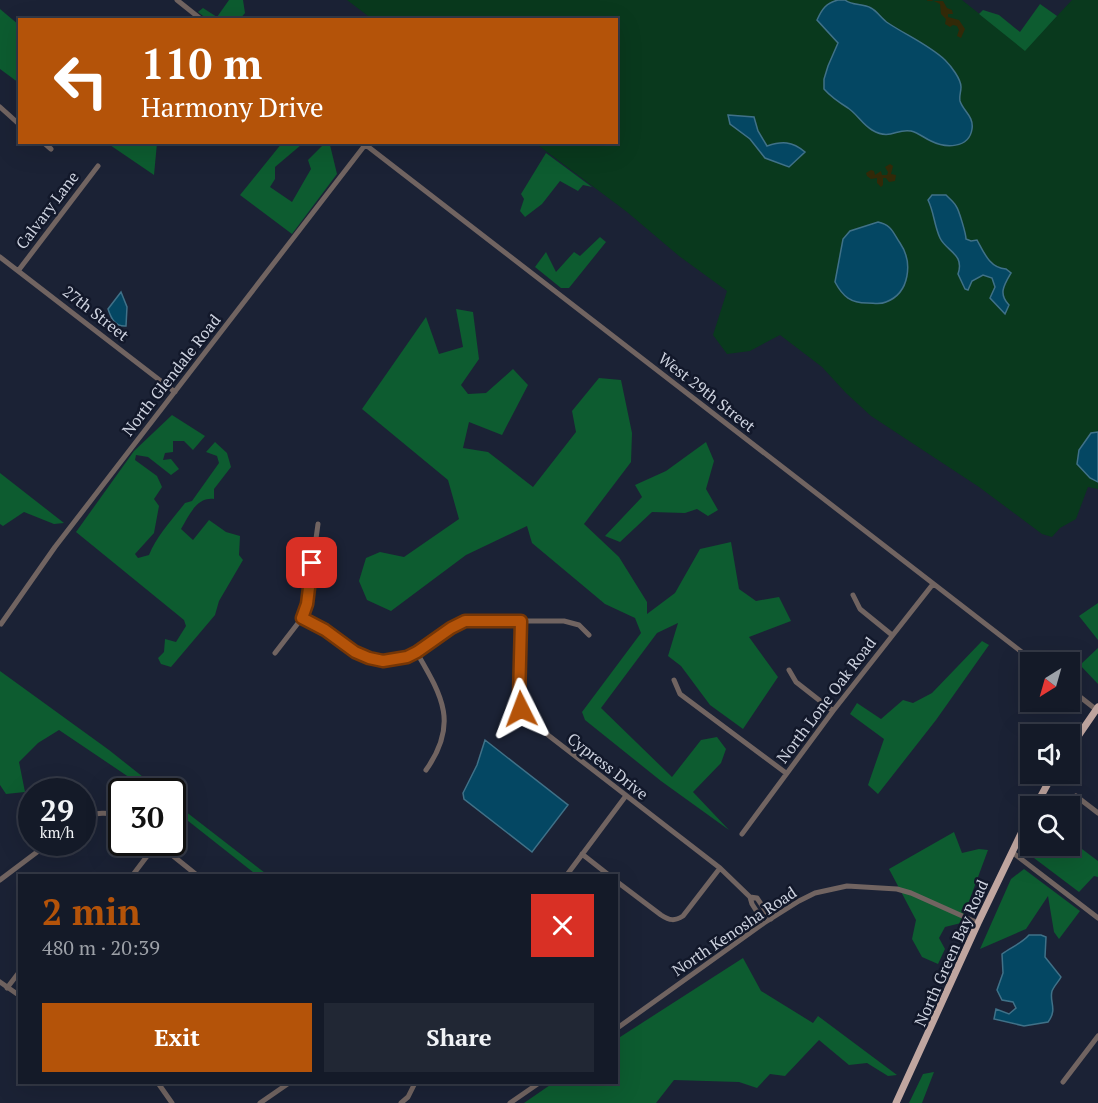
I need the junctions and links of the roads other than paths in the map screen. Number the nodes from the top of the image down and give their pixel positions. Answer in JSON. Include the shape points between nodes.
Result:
{"nodes":[{"id":1,"x":177,"y":0,"type":"edge"},
{"id":2,"x":200,"y":18,"type":"edge"},
{"id":3,"x":0,"y":107,"type":"edge"},
{"id":4,"x":18,"y":123,"type":"edge"},
{"id":5,"x":45,"y":144,"type":"edge"},
{"id":6,"x":364,"y":144,"type":"edge"},
{"id":7,"x":51,"y":149,"type":"dead end"},
{"id":8,"x":98,"y":166,"type":"dead end"},
{"id":9,"x":0,"y":257,"type":"edge"},
{"id":10,"x":18,"y":271,"type":"junction"},
{"id":11,"x":175,"y":392,"type":"junction"},
{"id":12,"x":318,"y":524,"type":"dead end"},
{"id":13,"x":933,"y":584,"type":"junction"},
{"id":14,"x":853,"y":595,"type":"dead end"},
{"id":15,"x":302,"y":618,"type":"junction"},
{"id":16,"x":521,"y":621,"type":"junction"},
{"id":17,"x":1,"y":624,"type":"edge"},
{"id":18,"x":589,"y":635,"type":"dead end"},
{"id":19,"x":892,"y":635,"type":"junction"},
{"id":20,"x":417,"y":652,"type":"junction"},
{"id":21,"x":1022,"y":652,"type":"edge"},
{"id":22,"x":275,"y":653,"type":"dead end"},
{"id":23,"x":789,"y":670,"type":"dead end"},
{"id":24,"x":674,"y":680,"type":"dead end"},
{"id":25,"x":1080,"y":696,"type":"edge"},
{"id":26,"x":1097,"y":709,"type":"edge"},
{"id":27,"x":833,"y":711,"type":"junction"},
{"id":28,"x":1080,"y":734,"type":"edge"},
{"id":29,"x":426,"y":770,"type":"dead end"},
{"id":30,"x":786,"y":773,"type":"junction"},
{"id":31,"x":626,"y":797,"type":"junction"},
{"id":32,"x":1080,"y":799,"type":"edge"},
{"id":33,"x":1098,"y":813,"type":"edge"},
{"id":34,"x":742,"y":834,"type":"dead end"},
{"id":35,"x":1020,"y":836,"type":"edge"},
{"id":36,"x":1012,"y":852,"type":"junction"},
{"id":37,"x":582,"y":854,"type":"junction"},
{"id":38,"x":32,"y":856,"type":"edge"},
{"id":39,"x":147,"y":856,"type":"edge"},
{"id":40,"x":173,"y":856,"type":"edge"},
{"id":41,"x":720,"y":868,"type":"junction"},
{"id":42,"x":134,"y":874,"type":"edge"},
{"id":43,"x":196,"y":874,"type":"edge"},
{"id":44,"x":567,"y":874,"type":"edge"},
{"id":45,"x":607,"y":874,"type":"edge"},
{"id":46,"x":0,"y":880,"type":"edge"},
{"id":47,"x":618,"y":883,"type":"edge"},
{"id":48,"x":750,"y":897,"type":"junction"},
{"id":49,"x":1098,"y":918,"type":"edge"},
{"id":50,"x":771,"y":919,"type":"junction"},
{"id":51,"x":764,"y":923,"type":"junction"},
{"id":52,"x":978,"y":923,"type":"junction"},
{"id":53,"x":18,"y":974,"type":"edge"},
{"id":54,"x":0,"y":982,"type":"edge"},
{"id":55,"x":7,"y":988,"type":"junction"},
{"id":56,"x":18,"y":995,"type":"edge"},
{"id":57,"x":618,"y":1028,"type":"edge"},
{"id":58,"x":1098,"y":1036,"type":"edge"},
{"id":59,"x":1063,"y":1082,"type":"dead end"},
{"id":60,"x":159,"y":1084,"type":"edge"},
{"id":61,"x":288,"y":1084,"type":"edge"},
{"id":62,"x":414,"y":1084,"type":"edge"},
{"id":63,"x":538,"y":1084,"type":"edge"},
{"id":64,"x":172,"y":1103,"type":"edge"},
{"id":65,"x":260,"y":1103,"type":"edge"},
{"id":66,"x":401,"y":1103,"type":"edge"},
{"id":67,"x":510,"y":1103,"type":"edge"},
{"id":68,"x":897,"y":1103,"type":"edge"}],
"edges":[{"from":1,"to":2,"type":"street"},
{"from":3,"to":4,"type":"street"},
{"from":5,"to":7,"type":"street"},
{"from":6,"to":11,"type":"street","name":"North Glendale Road"},
{"from":6,"to":13,"type":"street","name":"West 29th Street"},
{"from":8,"to":10,"type":"street","name":"Calvary Lane"},
{"from":9,"to":10,"type":"street","name":"27th Street"},
{"from":10,"to":11,"type":"street","name":"27th Street"},
{"from":11,"to":17,"type":"street","name":"North Glendale Road"},
{"from":12,"to":15,"type":"street"},
{"from":13,"to":19,"type":"street","name":"North Lone Oak Road"},
{"from":13,"to":21,"type":"street","name":"West 29th Street"},
{"from":14,"to":19,"type":"street","via":[[860,609]]},
{"from":15,"to":20,"type":"street","via":[[369,658],[392,660]]},
{"from":15,"to":22,"type":"street"},
{"from":16,"to":18,"type":"street","via":[[564,621],[579,625]]},
{"from":16,"to":20,"type":"street","via":[[465,621]]},
{"from":16,"to":31,"type":"street","name":"Cypress Drive","via":[[519,698],[526,718]]},
{"from":19,"to":27,"type":"street","name":"North Lone Oak Road"},
{"from":20,"to":29,"type":"street","via":[[443,703],[441,741]]},
{"from":23,"to":27,"type":"street","via":[[796,682]]},
{"from":24,"to":30,"type":"street","via":[[680,694]]},
{"from":25,"to":26,"type":"street"},
{"from":26,"to":28,"type":"main road"},
{"from":27,"to":30,"type":"street","name":"North Lone Oak Road"},
{"from":30,"to":34,"type":"street","name":"North Lone Oak Road"},
{"from":31,"to":37,"type":"street"},
{"from":31,"to":41,"type":"street","name":"Cypress Drive"},
{"from":32,"to":33,"type":"street"},
{"from":35,"to":36,"type":"main road","name":"North Green Bay Road"},
{"from":36,"to":49,"type":"street"},
{"from":36,"to":52,"type":"main road","name":"North Green Bay Road"},
{"from":37,"to":44,"type":"street"},
{"from":37,"to":45,"type":"street"},
{"from":38,"to":46,"type":"street"},
{"from":39,"to":42,"type":"street"},
{"from":40,"to":43,"type":"street"},
{"from":41,"to":47,"type":"street","via":[[684,916],[676,920],[661,915]]},
{"from":41,"to":48,"type":"street","name":"Cypress Drive"},
{"from":48,"to":50,"type":"street","name":"Cypress Drive","via":[[757,898]]},
{"from":48,"to":51,"type":"street","name":"Cypress Drive"},
{"from":50,"to":51,"type":"street","name":"North Kenosha Road"},
{"from":50,"to":52,"type":"street","name":"North Kenosha Road","via":[[815,893],[868,886],[911,893]]},
{"from":51,"to":57,"type":"street","name":"North Kenosha Road"},
{"from":52,"to":68,"type":"main road","name":"North Green Bay Road"},
{"from":53,"to":55,"type":"street"},
{"from":54,"to":55,"type":"street"},
{"from":55,"to":56,"type":"street"},
{"from":58,"to":59,"type":"street"},
{"from":60,"to":64,"type":"street"},
{"from":61,"to":65,"type":"street"},
{"from":62,"to":66,"type":"street"},
{"from":63,"to":67,"type":"street"}]}
